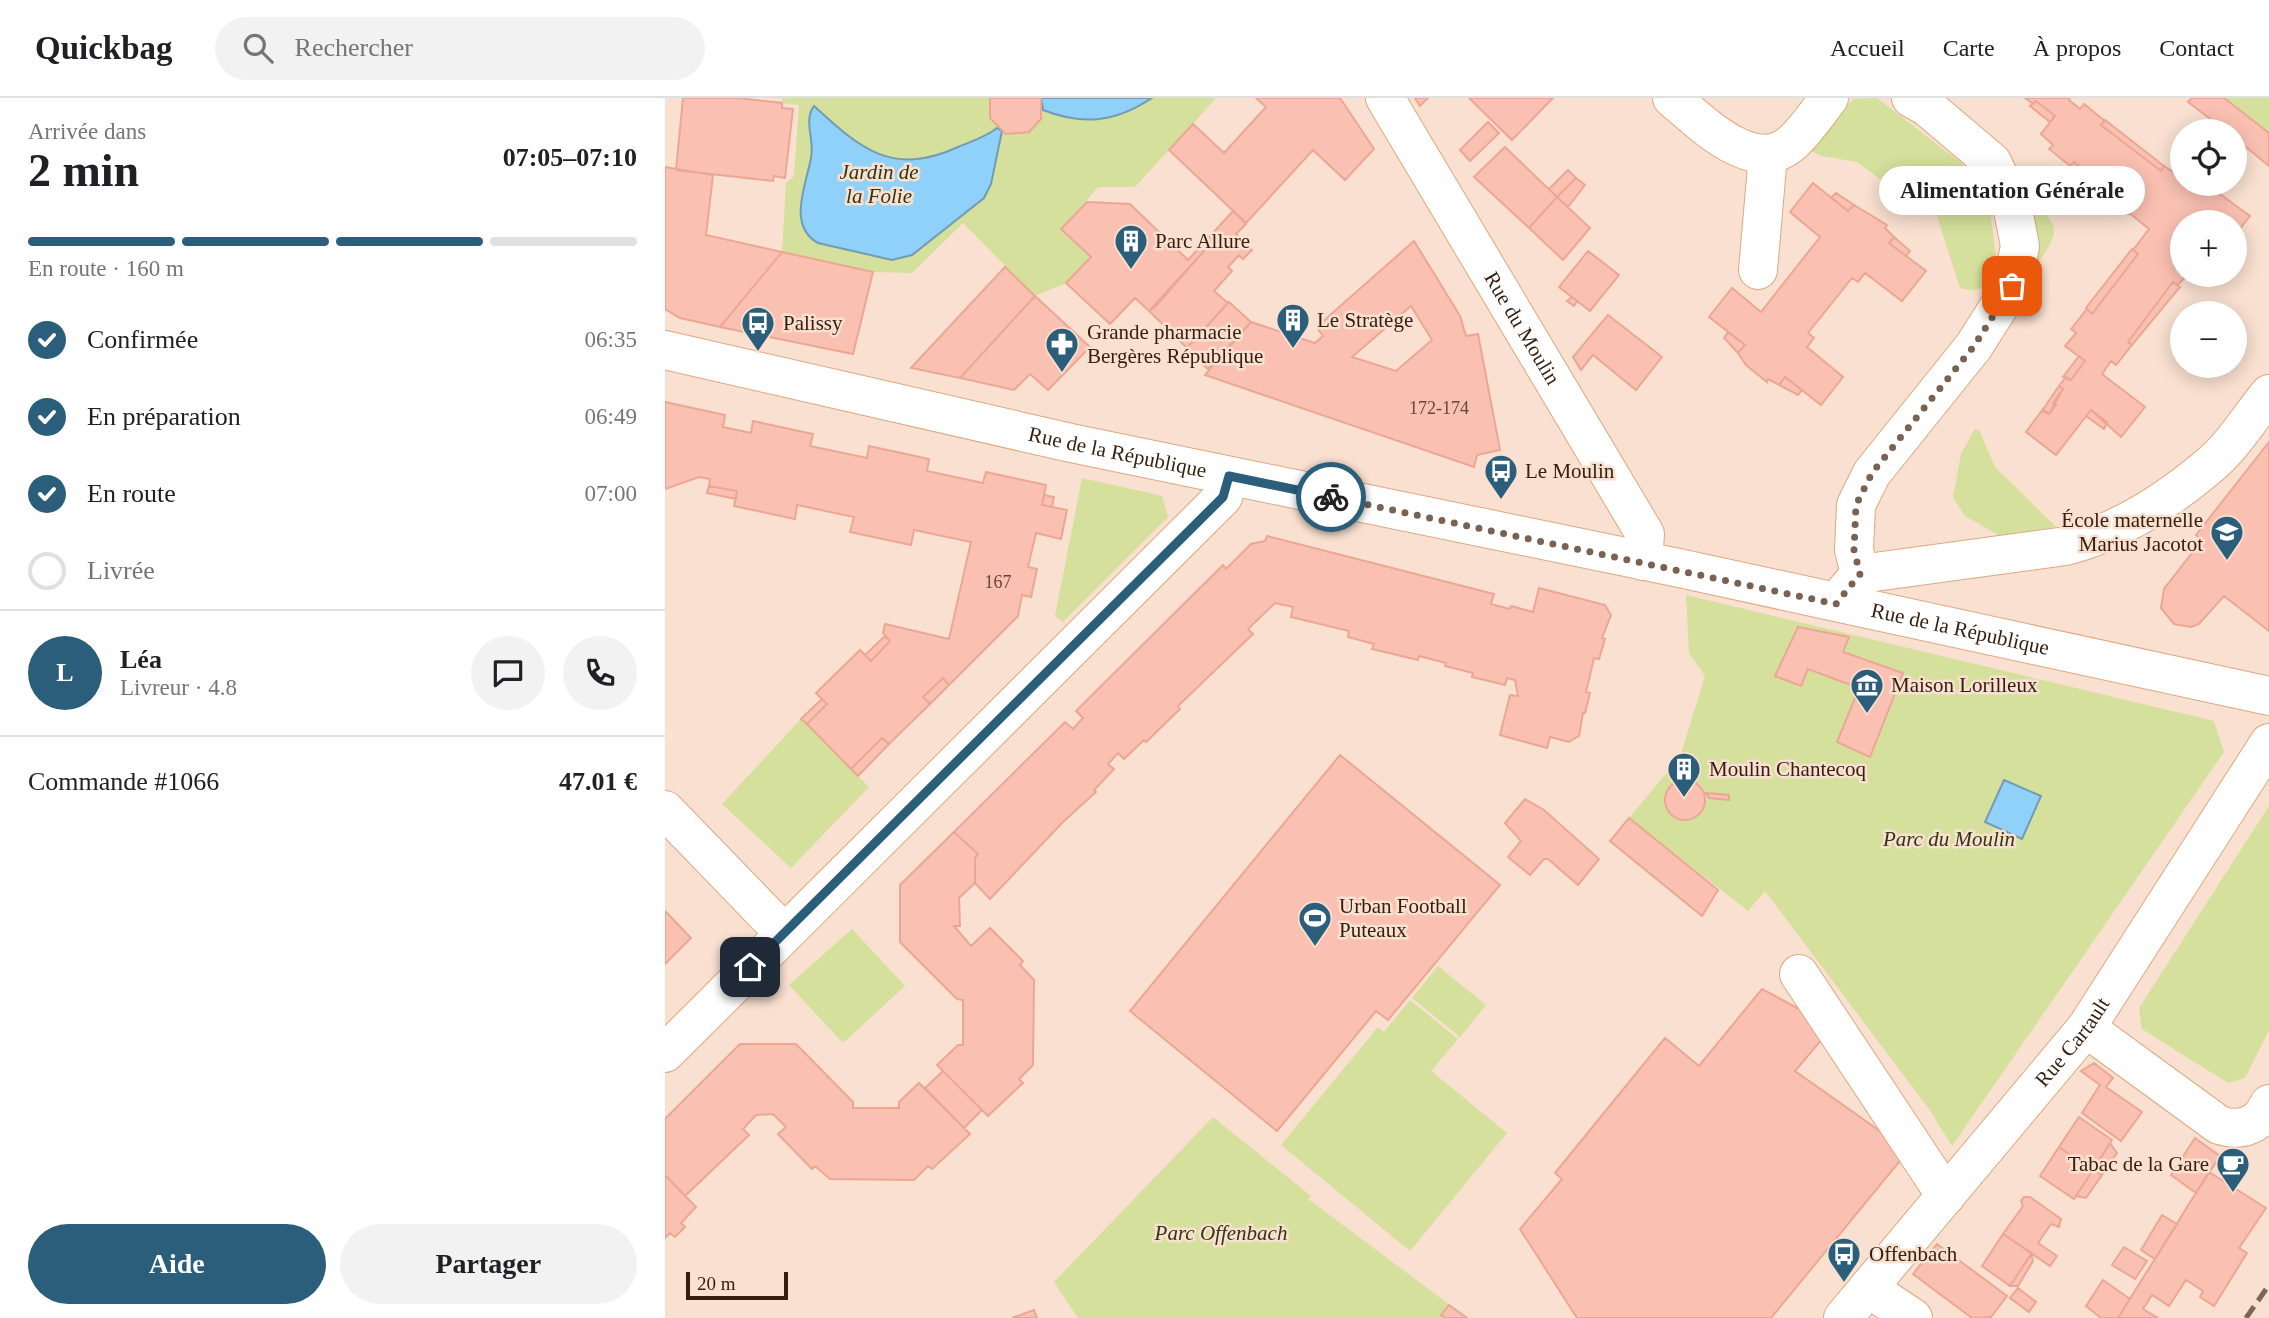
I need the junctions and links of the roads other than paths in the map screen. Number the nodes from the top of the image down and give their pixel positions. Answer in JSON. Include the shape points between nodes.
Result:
{"nodes":[{"id":1,"x":1385,"y":98,"type":"edge"},
{"id":2,"x":1672,"y":98,"type":"edge"},
{"id":3,"x":1829,"y":98,"type":"edge"},
{"id":4,"x":1911,"y":98,"type":"edge"},
{"id":5,"x":1768,"y":155,"type":"junction"},
{"id":6,"x":1758,"y":270,"type":"dead end"},
{"id":7,"x":665,"y":350,"type":"edge"},
{"id":8,"x":2269,"y":394,"type":"edge"},
{"id":9,"x":1229,"y":476,"type":"junction"},
{"id":10,"x":1643,"y":561,"type":"junction"},
{"id":11,"x":1860,"y":574,"type":"junction"},
{"id":12,"x":1836,"y":604,"type":"junction"},
{"id":13,"x":2269,"y":696,"type":"edge"},
{"id":14,"x":2269,"y":743,"type":"edge"},
{"id":15,"x":665,"y":810,"type":"edge"},
{"id":16,"x":783,"y":932,"type":"junction"},
{"id":17,"x":1799,"y":974,"type":"dead end"},
{"id":18,"x":2086,"y":1028,"type":"junction"},
{"id":19,"x":665,"y":1053,"type":"edge"},
{"id":20,"x":2269,"y":1104,"type":"edge"},
{"id":21,"x":1946,"y":1196,"type":"junction"},
{"id":22,"x":1868,"y":1288,"type":"junction"},
{"id":23,"x":1843,"y":1318,"type":"edge"},
{"id":24,"x":1913,"y":1318,"type":"edge"}],
"edges":[{"from":1,"to":10,"type":"street","name":"Rue du Moulin","via":[[1645,534]]},
{"from":2,"to":5,"type":"street","via":[[1744,150]]},
{"from":3,"to":5,"type":"street","via":[[1793,143]]},
{"from":4,"to":11,"type":"street","via":[[1992,162],[2012,205],[2020,246],[2012,286],[1980,336],[1872,473],[1856,505],[1854,550]]},
{"from":5,"to":6,"type":"street"},
{"from":7,"to":9,"type":"street","name":"Rue de la République"},
{"from":8,"to":11,"type":"street","via":[[2212,464],[2137,517],[2097,538]]},
{"from":9,"to":10,"type":"street","name":"Rue de la République"},
{"from":9,"to":16,"type":"street","via":[[1223,497]]},
{"from":10,"to":12,"type":"street","name":"Rue de la République"},
{"from":11,"to":12,"type":"street"},
{"from":12,"to":13,"type":"street","name":"Rue de la République"},
{"from":14,"to":18,"type":"street","name":"Rue Cartault"},
{"from":15,"to":16,"type":"street"},
{"from":16,"to":19,"type":"street"},
{"from":17,"to":21,"type":"street"},
{"from":18,"to":20,"type":"street","via":[[2219,1125],[2235,1130],[2255,1123]]},
{"from":18,"to":21,"type":"street","name":"Rue Cartault"},
{"from":21,"to":22,"type":"street","name":"Rue Cartault"},
{"from":22,"to":23,"type":"street","name":"Rue Cartault"},
{"from":22,"to":24,"type":"street"}]}
